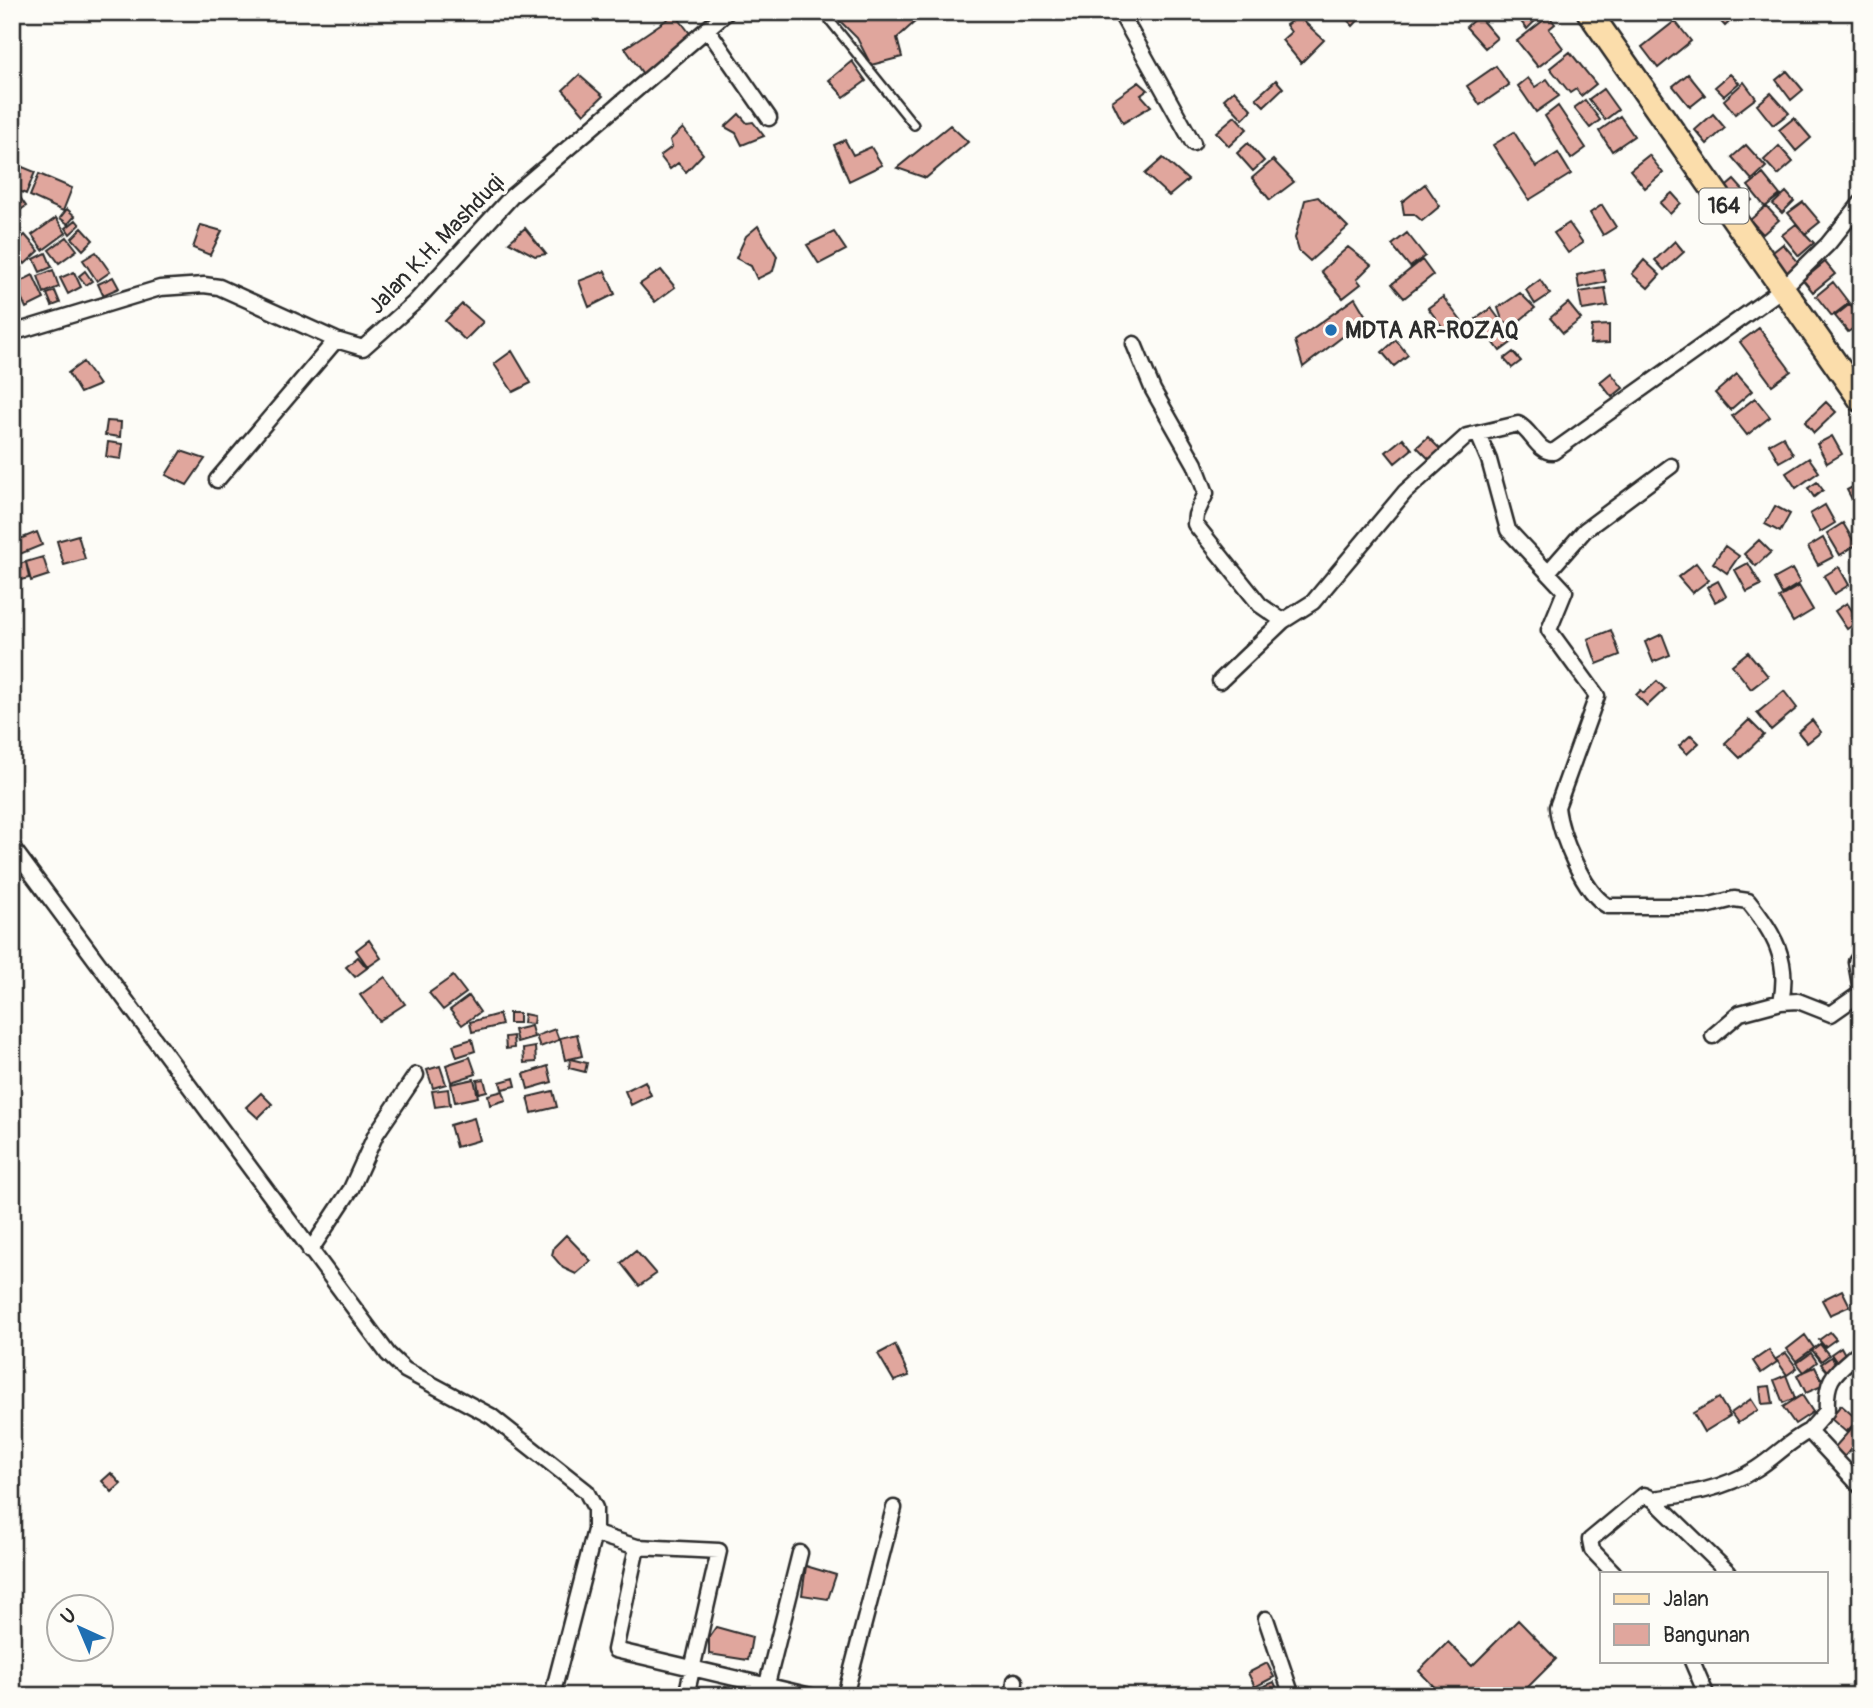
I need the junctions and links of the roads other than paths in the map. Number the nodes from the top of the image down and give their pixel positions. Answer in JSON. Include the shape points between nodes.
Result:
{"nodes":[{"id":1,"x":727,"y":12,"type":"edge"},
{"id":2,"x":823,"y":12,"type":"edge"},
{"id":3,"x":1120,"y":12,"type":"edge"},
{"id":4,"x":1589,"y":12,"type":"edge"},
{"id":5,"x":708,"y":30,"type":"junction"},
{"id":6,"x":769,"y":118,"type":"dead end"},
{"id":7,"x":914,"y":125,"type":"dead end"},
{"id":8,"x":1193,"y":143,"type":"dead end"},
{"id":9,"x":1861,"y":203,"type":"edge"},
{"id":10,"x":1782,"y":289,"type":"junction"},
{"id":11,"x":12,"y":333,"type":"edge"},
{"id":12,"x":335,"y":340,"type":"junction"},
{"id":13,"x":1134,"y":344,"type":"dead end"},
{"id":14,"x":1861,"y":400,"type":"edge"},
{"id":15,"x":1478,"y":434,"type":"junction"},
{"id":16,"x":1671,"y":466,"type":"dead end"},
{"id":17,"x":217,"y":480,"type":"dead end"},
{"id":18,"x":1549,"y":571,"type":"junction"},
{"id":19,"x":1283,"y":621,"type":"junction"},
{"id":20,"x":1220,"y":681,"type":"dead end"},
{"id":21,"x":12,"y":847,"type":"edge"},
{"id":22,"x":1861,"y":955,"type":"edge"},
{"id":23,"x":1861,"y":992,"type":"edge"},
{"id":24,"x":1781,"y":1002,"type":"junction"},
{"id":25,"x":1713,"y":1036,"type":"dead end"},
{"id":26,"x":416,"y":1075,"type":"dead end"},
{"id":27,"x":310,"y":1251,"type":"junction"},
{"id":28,"x":1861,"y":1350,"type":"edge"},
{"id":29,"x":1809,"y":1431,"type":"junction"},
{"id":30,"x":1861,"y":1487,"type":"edge"},
{"id":31,"x":1653,"y":1499,"type":"junction"},
{"id":32,"x":894,"y":1508,"type":"dead end"},
{"id":33,"x":595,"y":1530,"type":"junction"},
{"id":34,"x":637,"y":1547,"type":"junction"},
{"id":35,"x":800,"y":1553,"type":"dead end"},
{"id":36,"x":1613,"y":1572,"type":"edge"},
{"id":37,"x":1728,"y":1572,"type":"edge"},
{"id":38,"x":1266,"y":1619,"type":"dead end"},
{"id":39,"x":1692,"y":1662,"type":"edge"},
{"id":40,"x":690,"y":1670,"type":"junction"},
{"id":41,"x":765,"y":1691,"type":"edge"},
{"id":42,"x":552,"y":1696,"type":"edge"},
{"id":43,"x":686,"y":1696,"type":"edge"},
{"id":44,"x":811,"y":1696,"type":"edge"},
{"id":45,"x":845,"y":1696,"type":"edge"},
{"id":46,"x":1292,"y":1696,"type":"edge"},
{"id":47,"x":1707,"y":1696,"type":"edge"}],
"edges":[{"from":1,"to":5,"type":"street","name":"Jalan K.H. Mashduqi"},
{"from":2,"to":7,"type":"lane"},
{"from":3,"to":8,"type":"street"},
{"from":4,"to":10,"type":"main road","number":"164"},
{"from":5,"to":6,"type":"street"},
{"from":5,"to":12,"type":"street","name":"Jalan K.H. Mashduqi","via":[[512,196],[384,332],[363,348]]},
{"from":9,"to":10,"type":"street"},
{"from":10,"to":14,"type":"main road","number":"164"},
{"from":10,"to":15,"type":"street","via":[[1553,452],[1544,451],[1518,424]]},
{"from":11,"to":12,"type":"street","name":"Jalan K.H. Mashduqi","via":[[160,288],[204,285],[238,295]]},
{"from":12,"to":17,"type":"street"},
{"from":13,"to":19,"type":"street","via":[[1206,493],[1195,524],[1260,605]]},
{"from":15,"to":18,"type":"street","via":[[1508,530]]},
{"from":15,"to":19,"type":"street","via":[[1467,436],[1405,492],[1313,602]]},
{"from":16,"to":18,"type":"street","via":[[1585,530]]},
{"from":18,"to":24,"type":"street","via":[[1565,591],[1549,630],[1598,698],[1557,807],[1573,858],[1598,899],[1608,906],[1748,901],[1772,931],[1786,978]]},
{"from":19,"to":20,"type":"street"},
{"from":21,"to":27,"type":"street"},
{"from":22,"to":23,"type":"street","via":[[1856,962]]},
{"from":23,"to":24,"type":"street","via":[[1831,1014],[1798,1001]]},
{"from":24,"to":25,"type":"street","via":[[1740,1013]]},
{"from":26,"to":27,"type":"street","via":[[376,1134],[339,1209]]},
{"from":27,"to":33,"type":"street","via":[[405,1370],[491,1416],[586,1491],[595,1508]]},
{"from":28,"to":29,"type":"street","via":[[1829,1382],[1827,1411]]},
{"from":29,"to":30,"type":"street"},
{"from":29,"to":31,"type":"street","via":[[1755,1469],[1709,1491]]},
{"from":31,"to":36,"type":"street","via":[[1638,1498],[1590,1540],[1592,1550]]},
{"from":31,"to":37,"type":"street"},
{"from":32,"to":45,"type":"street"},
{"from":33,"to":34,"type":"street"},
{"from":33,"to":42,"type":"street"},
{"from":34,"to":40,"type":"street","via":[[615,1650]]},
{"from":34,"to":40,"type":"street","via":[[719,1551]]},
{"from":35,"to":41,"type":"street"},
{"from":38,"to":46,"type":"street"},
{"from":39,"to":47,"type":"street"},
{"from":40,"to":41,"type":"street"},
{"from":40,"to":43,"type":"street"},
{"from":41,"to":44,"type":"street"}]}
